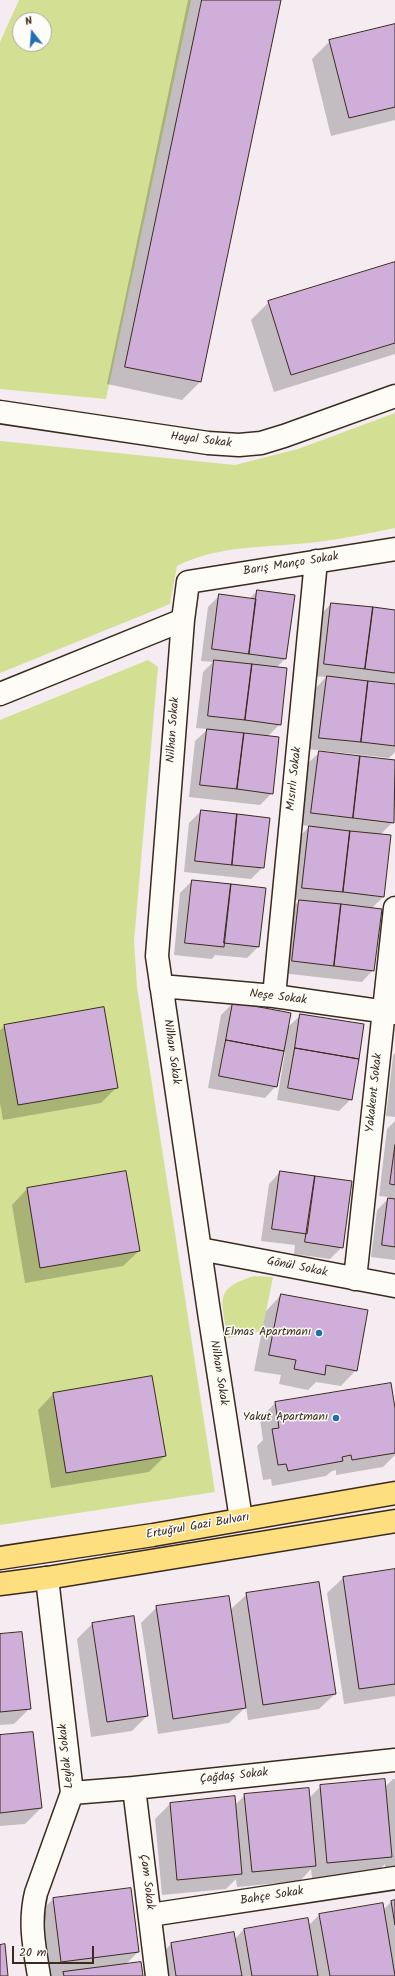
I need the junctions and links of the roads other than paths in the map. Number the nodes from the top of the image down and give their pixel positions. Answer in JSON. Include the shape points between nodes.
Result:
{"nodes":[{"id":1,"x":395,"y":396,"type":"edge"},
{"id":2,"x":0,"y":412,"type":"edge"},
{"id":3,"x":395,"y":549,"type":"edge"},
{"id":4,"x":316,"y":561,"type":"junction"},
{"id":5,"x":188,"y":582,"type":"joint"},
{"id":6,"x":183,"y":620,"type":"junction"},
{"id":7,"x":0,"y":694,"type":"edge"},
{"id":8,"x":395,"y":908,"type":"edge"},
{"id":9,"x":161,"y":986,"type":"junction"},
{"id":10,"x":274,"y":996,"type":"junction"},
{"id":11,"x":389,"y":1013,"type":"edge"},
{"id":12,"x":200,"y":1249,"type":"junction"},
{"id":13,"x":355,"y":1279,"type":"junction"},
{"id":14,"x":395,"y":1286,"type":"edge"},
{"id":15,"x":395,"y":1493,"type":"edge"},
{"id":16,"x":242,"y":1520,"type":"junction"},
{"id":17,"x":395,"y":1521,"type":"edge"},
{"id":18,"x":0,"y":1558,"type":"edge"},
{"id":19,"x":48,"y":1578,"type":"junction"},
{"id":20,"x":0,"y":1584,"type":"edge"},
{"id":21,"x":395,"y":1760,"type":"edge"},
{"id":22,"x":134,"y":1788,"type":"junction"},
{"id":23,"x":72,"y":1793,"type":"junction"},
{"id":24,"x":395,"y":1878,"type":"edge"},
{"id":25,"x":150,"y":1915,"type":"junction"},
{"id":26,"x":39,"y":1976,"type":"edge"},
{"id":27,"x":157,"y":1976,"type":"edge"}],
"edges":[{"from":1,"to":2,"type":"street","name":"Hayal Sokak","via":[[284,436],[261,443],[239,445],[208,443]]},
{"from":3,"to":4,"type":"street","name":"Barış Manço Sokak"},
{"from":4,"to":5,"type":"street","name":"Barış Manço Sokak"},
{"from":4,"to":10,"type":"street","name":"Mısırlı Sokak"},
{"from":5,"to":6,"type":"street","name":"Nilhan Sokak"},
{"from":6,"to":7,"type":"street"},
{"from":6,"to":9,"type":"street","name":"Nilhan Sokak","via":[[157,956]]},
{"from":8,"to":11,"type":"street","name":"Yakakent Sokak"},
{"from":9,"to":10,"type":"street","name":"Neşe Sokak"},
{"from":9,"to":12,"type":"street","name":"Nilhan Sokak"},
{"from":10,"to":11,"type":"street","name":"Neşe Sokak"},
{"from":11,"to":13,"type":"street","name":"Yakakent Sokak"},
{"from":12,"to":13,"type":"street","name":"Gönül Sokak"},
{"from":12,"to":16,"type":"street","name":"Nilhan Sokak"},
{"from":13,"to":14,"type":"street","name":"Gönül Sokak"},
{"from":15,"to":16,"type":"main road","name":"Ertuğrul Gazi Bulvarı"},
{"from":16,"to":18,"type":"main road","name":"Ertuğrul Gazi Bulvarı"},
{"from":17,"to":19,"type":"main road"},
{"from":19,"to":20,"type":"main road"},
{"from":19,"to":23,"type":"street","name":"Leylak Sokak"},
{"from":21,"to":22,"type":"street","name":"Çağdaş Sokak"},
{"from":22,"to":23,"type":"street","name":"Çağdaş Sokak"},
{"from":22,"to":25,"type":"street","name":"Çam Sokak"},
{"from":23,"to":26,"type":"street","name":"Leylak Sokak","via":[[32,1910]]},
{"from":24,"to":25,"type":"street","name":"Bahçe Sokak"},
{"from":25,"to":27,"type":"street","name":"Çam Sokak"}]}
